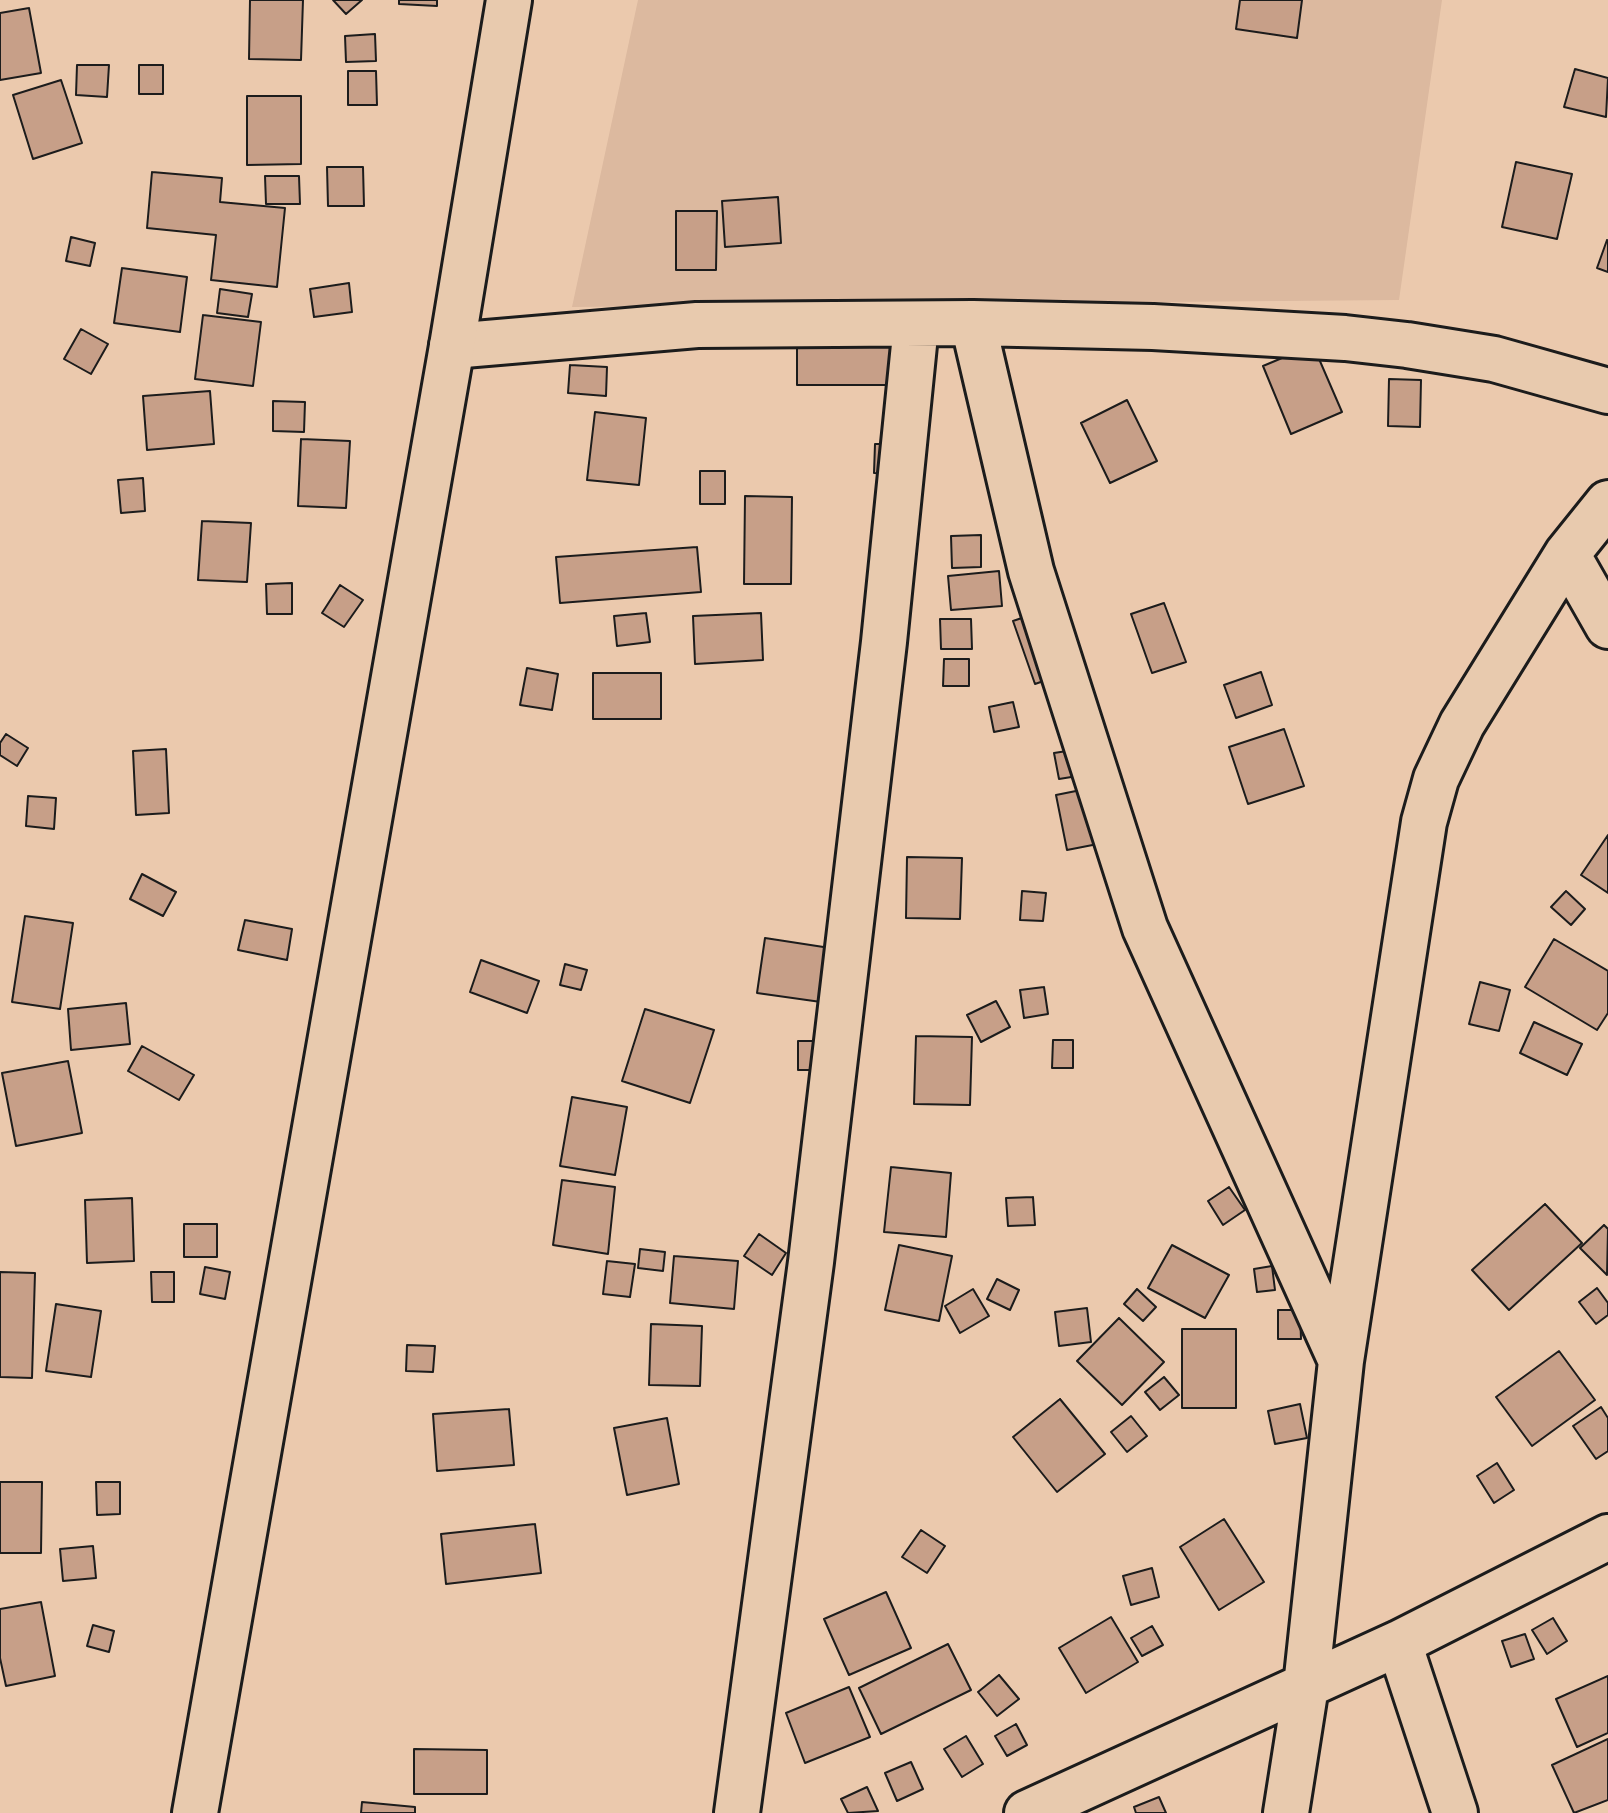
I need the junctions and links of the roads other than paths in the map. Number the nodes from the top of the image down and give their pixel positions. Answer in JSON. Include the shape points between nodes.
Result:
{"nodes":[{"id":1,"x":509,"y":0,"type":"edge"},
{"id":2,"x":973,"y":323,"type":"junction"},
{"id":3,"x":916,"y":325,"type":"junction"},
{"id":4,"x":452,"y":346,"type":"junction"},
{"id":5,"x":1608,"y":391,"type":"edge"},
{"id":6,"x":1608,"y":503,"type":"edge"},
{"id":7,"x":1567,"y":554,"type":"junction"},
{"id":8,"x":1608,"y":626,"type":"edge"},
{"id":9,"x":1341,"y":1361,"type":"junction"},
{"id":10,"x":1608,"y":1537,"type":"edge"},
{"id":11,"x":1399,"y":1643,"type":"junction"},
{"id":12,"x":1306,"y":1686,"type":"junction"},
{"id":13,"x":195,"y":1813,"type":"edge"},
{"id":14,"x":737,"y":1813,"type":"edge"},
{"id":15,"x":1027,"y":1813,"type":"edge"},
{"id":16,"x":1286,"y":1813,"type":"edge"},
{"id":17,"x":1455,"y":1813,"type":"edge"}],
"edges":[{"from":1,"to":4,"type":"street"},
{"from":2,"to":3,"type":"street"},
{"from":2,"to":5,"type":"street","via":[[1345,338],[1494,359]]},
{"from":2,"to":9,"type":"street","via":[[1031,571],[1145,928]]},
{"from":3,"to":4,"type":"street","via":[[697,325]]},
{"from":3,"to":14,"type":"street","via":[[811,1262]]},
{"from":4,"to":13,"type":"street"},
{"from":6,"to":7,"type":"street"},
{"from":7,"to":8,"type":"street"},
{"from":7,"to":9,"type":"street","via":[[1462,724],[1436,779],[1424,822]]},
{"from":9,"to":12,"type":"street"},
{"from":10,"to":11,"type":"street"},
{"from":11,"to":12,"type":"street"},
{"from":11,"to":17,"type":"street"},
{"from":12,"to":15,"type":"street"},
{"from":12,"to":16,"type":"street"}]}
